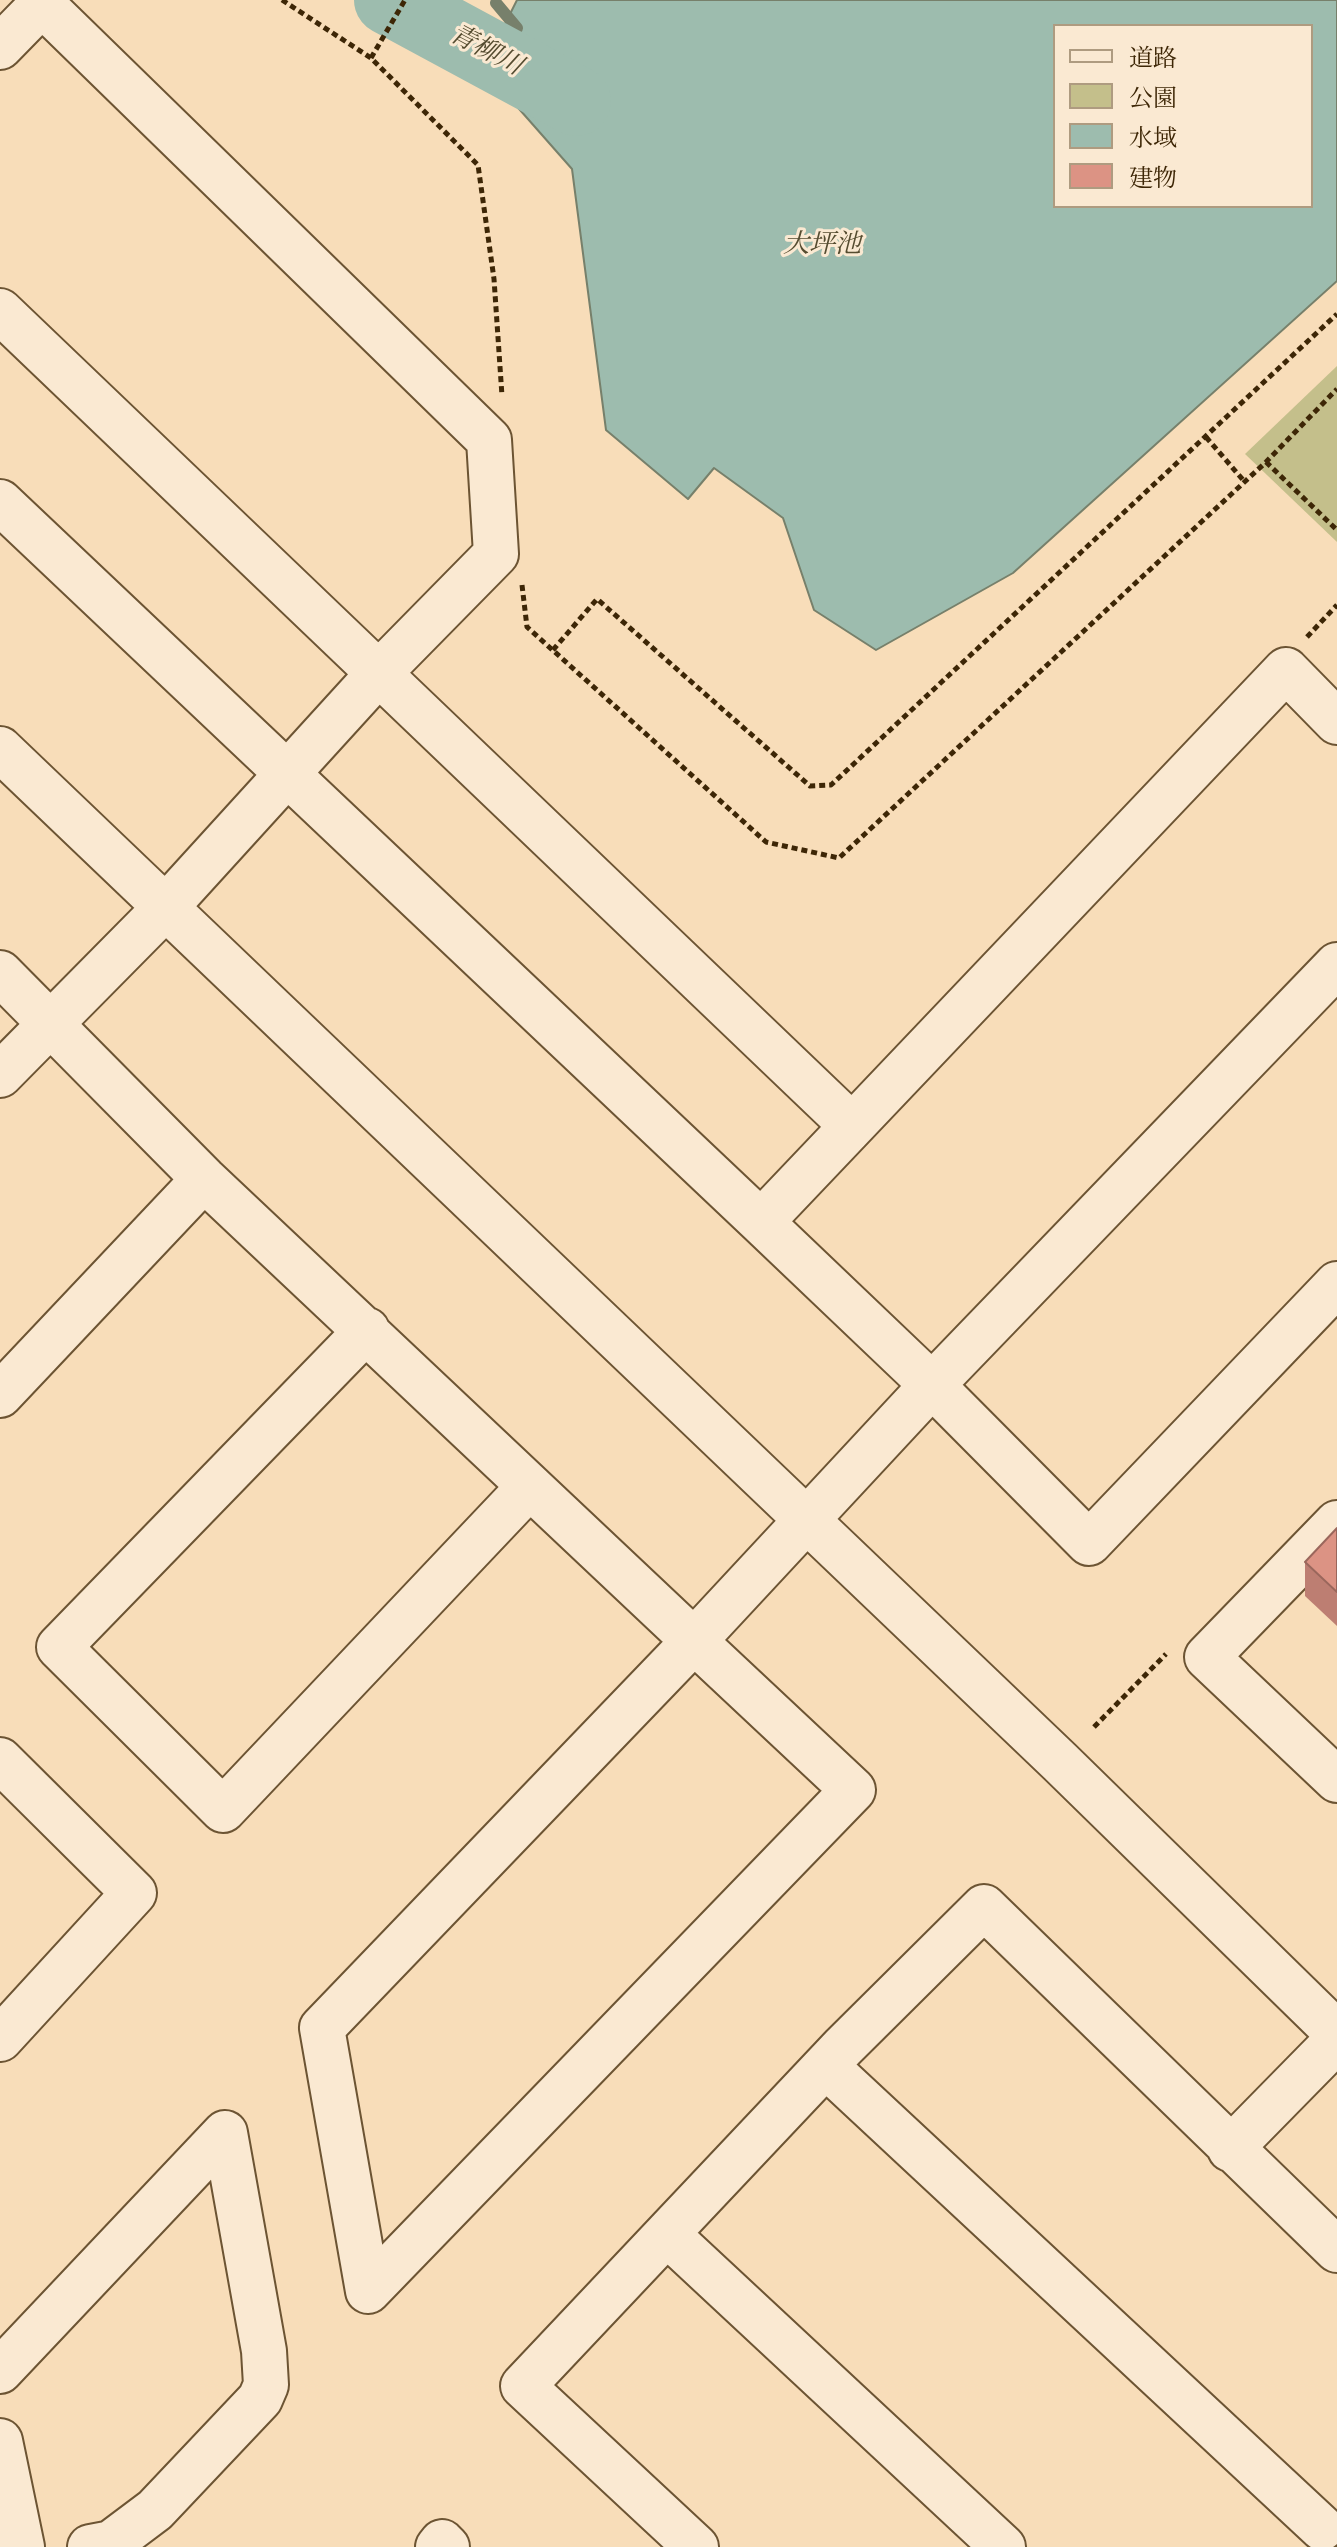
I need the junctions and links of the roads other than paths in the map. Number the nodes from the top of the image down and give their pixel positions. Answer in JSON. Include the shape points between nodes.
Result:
{"nodes":[{"id":1,"x":0,"y":47,"type":"edge"},
{"id":2,"x":0,"y":311,"type":"edge"},
{"id":3,"x":0,"y":502,"type":"edge"},
{"id":4,"x":378,"y":674,"type":"junction"},
{"id":5,"x":1337,"y":722,"type":"edge"},
{"id":6,"x":0,"y":749,"type":"edge"},
{"id":7,"x":288,"y":772,"type":"junction"},
{"id":8,"x":165,"y":908,"type":"junction"},
{"id":9,"x":1337,"y":965,"type":"edge"},
{"id":10,"x":0,"y":973,"type":"edge"},
{"id":11,"x":51,"y":1022,"type":"junction"},
{"id":12,"x":0,"y":1075,"type":"edge"},
{"id":13,"x":851,"y":1125,"type":"junction"},
{"id":14,"x":204,"y":1179,"type":"junction"},
{"id":15,"x":761,"y":1222,"type":"junction"},
{"id":16,"x":1337,"y":1284,"type":"edge"},
{"id":17,"x":367,"y":1330,"type":"junction"},
{"id":18,"x":932,"y":1385,"type":"junction"},
{"id":19,"x":0,"y":1395,"type":"edge"},
{"id":20,"x":529,"y":1487,"type":"junction"},
{"id":21,"x":807,"y":1520,"type":"junction"},
{"id":22,"x":1337,"y":1523,"type":"edge"},
{"id":23,"x":694,"y":1641,"type":"junction"},
{"id":24,"x":0,"y":1760,"type":"edge"},
{"id":25,"x":1337,"y":1780,"type":"edge"},
{"id":26,"x":1337,"y":2033,"type":"edge"},
{"id":27,"x":0,"y":2039,"type":"edge"},
{"id":28,"x":1337,"y":2040,"type":"edge"},
{"id":29,"x":826,"y":2066,"type":"junction"},
{"id":30,"x":1230,"y":2149,"type":"junction"},
{"id":31,"x":668,"y":2235,"type":"junction"},
{"id":32,"x":1337,"y":2250,"type":"edge"},
{"id":33,"x":0,"y":2371,"type":"edge"},
{"id":34,"x":0,"y":2441,"type":"edge"},
{"id":35,"x":1321,"y":2529,"type":"edge"},
{"id":36,"x":22,"y":2547,"type":"edge"},
{"id":37,"x":90,"y":2547,"type":"edge"},
{"id":38,"x":438,"y":2547,"type":"edge"},
{"id":39,"x":447,"y":2547,"type":"edge"},
{"id":40,"x":696,"y":2547,"type":"edge"},
{"id":41,"x":1003,"y":2547,"type":"edge"}],
"edges":[{"from":1,"to":4,"type":"street","via":[[42,4],[489,440],[496,554]]},
{"from":2,"to":4,"type":"street"},
{"from":3,"to":7,"type":"street"},
{"from":4,"to":7,"type":"street"},
{"from":4,"to":13,"type":"street"},
{"from":5,"to":13,"type":"street","via":[[1286,670]]},
{"from":6,"to":8,"type":"street"},
{"from":7,"to":8,"type":"street"},
{"from":7,"to":15,"type":"street"},
{"from":8,"to":11,"type":"street"},
{"from":8,"to":21,"type":"street"},
{"from":9,"to":18,"type":"street"},
{"from":10,"to":11,"type":"street"},
{"from":11,"to":12,"type":"street"},
{"from":11,"to":14,"type":"street"},
{"from":13,"to":15,"type":"street"},
{"from":14,"to":17,"type":"street"},
{"from":14,"to":19,"type":"street"},
{"from":15,"to":18,"type":"street"},
{"from":16,"to":18,"type":"street","via":[[1089,1543]]},
{"from":17,"to":20,"type":"street"},
{"from":17,"to":20,"type":"street","via":[[59,1647],[223,1810]]},
{"from":18,"to":21,"type":"street"},
{"from":20,"to":23,"type":"street"},
{"from":21,"to":23,"type":"street"},
{"from":21,"to":26,"type":"street"},
{"from":22,"to":25,"type":"street","via":[[1207,1657]]},
{"from":23,"to":23,"type":"street","via":[[853,1790],[368,2291],[322,2028]]},
{"from":24,"to":27,"type":"street","via":[[134,1893]]},
{"from":28,"to":30,"type":"street"},
{"from":29,"to":30,"type":"street","via":[[984,1907]]},
{"from":29,"to":31,"type":"street"},
{"from":29,"to":35,"type":"street"},
{"from":30,"to":32,"type":"street"},
{"from":31,"to":40,"type":"street","via":[[523,2386]]},
{"from":31,"to":41,"type":"street"},
{"from":33,"to":37,"type":"street","via":[[225,2133],[266,2385],[260,2399],[155,2510],[121,2537]]},
{"from":34,"to":36,"type":"street"},
{"from":38,"to":39,"type":"street","via":[[442,2542]]}]}
